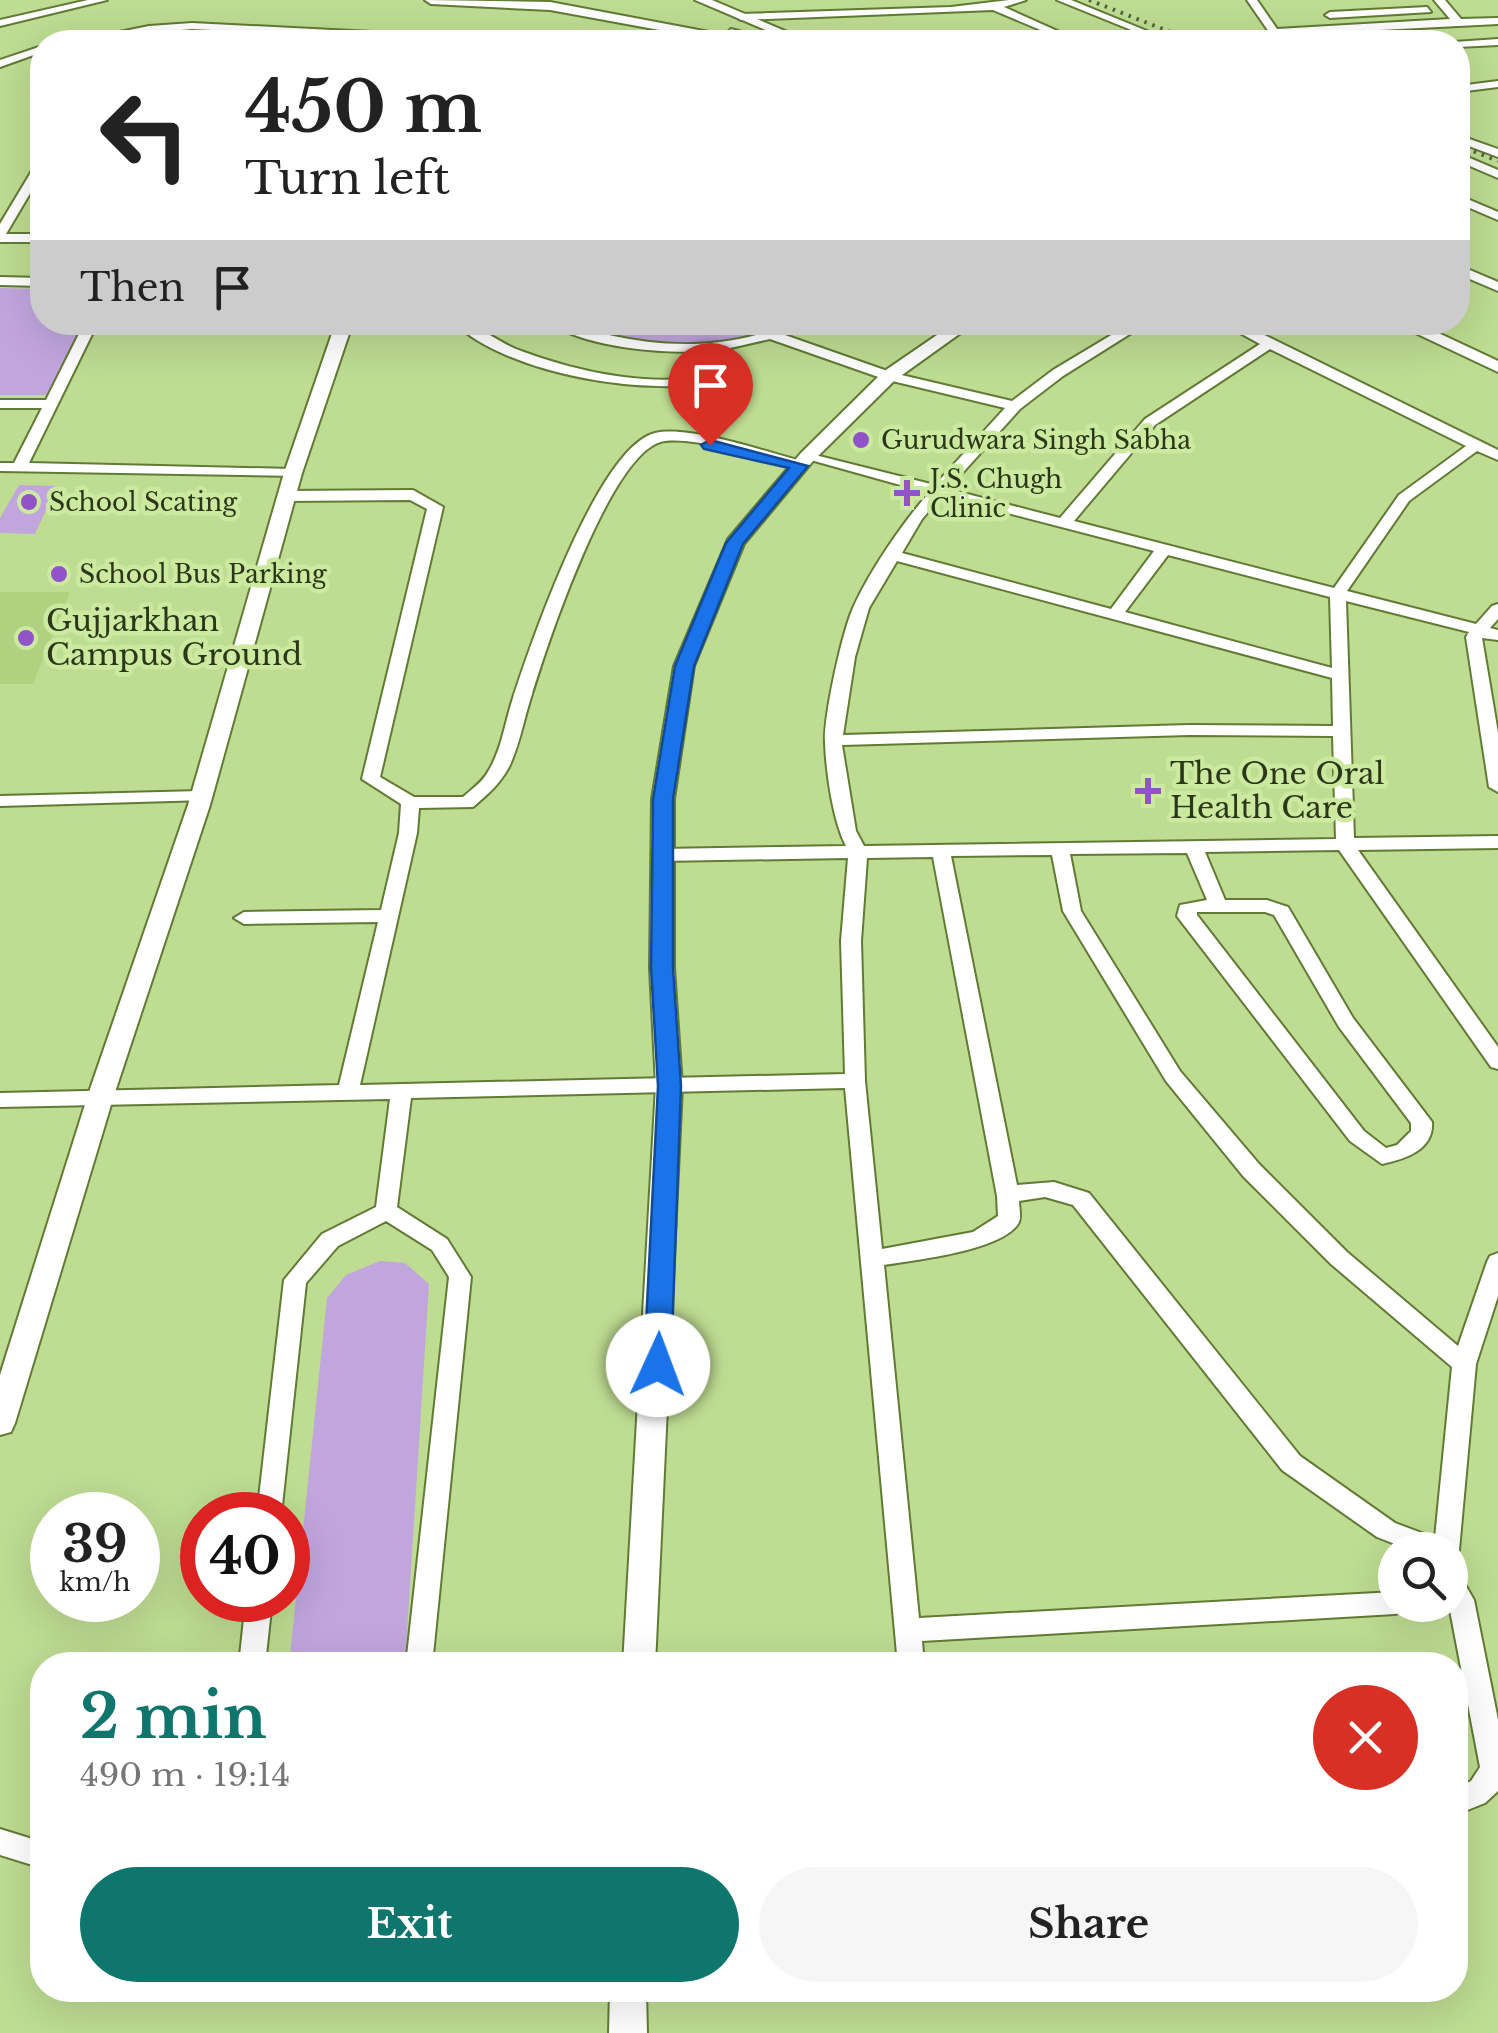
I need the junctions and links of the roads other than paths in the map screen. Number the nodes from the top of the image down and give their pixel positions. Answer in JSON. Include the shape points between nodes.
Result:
{"nodes":[{"id":1,"x":102,"y":0,"type":"edge"},
{"id":2,"x":431,"y":0,"type":"edge"},
{"id":3,"x":539,"y":0,"type":"edge"},
{"id":4,"x":701,"y":0,"type":"edge"},
{"id":5,"x":978,"y":0,"type":"edge"},
{"id":6,"x":1020,"y":0,"type":"edge"},
{"id":7,"x":1062,"y":0,"type":"edge"},
{"id":8,"x":1252,"y":0,"type":"edge"},
{"id":9,"x":1355,"y":0,"type":"edge"},
{"id":10,"x":1440,"y":0,"type":"edge"},
{"id":11,"x":751,"y":4,"type":"dead end"},
{"id":12,"x":994,"y":7,"type":"junction"},
{"id":13,"x":1426,"y":10,"type":"dead end"},
{"id":14,"x":724,"y":11,"type":"junction"},
{"id":15,"x":55,"y":12,"type":"junction"},
{"id":16,"x":1366,"y":13,"type":"junction"},
{"id":17,"x":1330,"y":15,"type":"dead end"},
{"id":18,"x":741,"y":17,"type":"junction"},
{"id":19,"x":65,"y":21,"type":"dead end"},
{"id":20,"x":1498,"y":21,"type":"edge"},
{"id":21,"x":1463,"y":22,"type":"junction"},
{"id":22,"x":0,"y":24,"type":"edge"},
{"id":23,"x":225,"y":27,"type":"junction"},
{"id":24,"x":140,"y":30,"type":"edge"},
{"id":25,"x":224,"y":30,"type":"edge"},
{"id":26,"x":282,"y":30,"type":"edge"},
{"id":27,"x":679,"y":30,"type":"edge"},
{"id":28,"x":717,"y":30,"type":"edge"},
{"id":29,"x":774,"y":30,"type":"edge"},
{"id":30,"x":1049,"y":30,"type":"edge"},
{"id":31,"x":1138,"y":30,"type":"edge"},
{"id":32,"x":1273,"y":30,"type":"edge"},
{"id":33,"x":1364,"y":30,"type":"edge"},
{"id":34,"x":1494,"y":42,"type":"edge"},
{"id":35,"x":30,"y":53,"type":"edge"},
{"id":36,"x":0,"y":64,"type":"edge"},
{"id":37,"x":1498,"y":84,"type":"edge"},
{"id":38,"x":1484,"y":88,"type":"junction"},
{"id":39,"x":1470,"y":89,"type":"edge"},
{"id":40,"x":1498,"y":93,"type":"edge"},
{"id":41,"x":1470,"y":142,"type":"edge"},
{"id":42,"x":1498,"y":152,"type":"edge"},
{"id":43,"x":1470,"y":163,"type":"edge"},
{"id":44,"x":1498,"y":174,"type":"edge"},
{"id":45,"x":30,"y":195,"type":"edge"},
{"id":46,"x":1470,"y":205,"type":"edge"},
{"id":47,"x":1498,"y":216,"type":"edge"},
{"id":48,"x":0,"y":236,"type":"edge"},
{"id":49,"x":30,"y":237,"type":"edge"},
{"id":50,"x":1470,"y":274,"type":"edge"},
{"id":51,"x":0,"y":281,"type":"edge"},
{"id":52,"x":30,"y":282,"type":"edge"},
{"id":53,"x":1498,"y":287,"type":"edge"},
{"id":54,"x":85,"y":335,"type":"edge"},
{"id":55,"x":341,"y":335,"type":"edge"},
{"id":56,"x":481,"y":335,"type":"edge"},
{"id":57,"x":597,"y":335,"type":"edge"},
{"id":58,"x":773,"y":335,"type":"edge"},
{"id":59,"x":949,"y":335,"type":"edge"},
{"id":60,"x":1122,"y":335,"type":"edge"},
{"id":61,"x":1251,"y":335,"type":"edge"},
{"id":62,"x":1428,"y":335,"type":"edge"},
{"id":63,"x":1452,"y":335,"type":"edge"},
{"id":64,"x":776,"y":336,"type":"junction"},
{"id":65,"x":1269,"y":344,"type":"junction"},
{"id":66,"x":718,"y":345,"type":"junction"},
{"id":67,"x":1498,"y":356,"type":"edge"},
{"id":68,"x":1498,"y":367,"type":"edge"},
{"id":69,"x":890,"y":376,"type":"junction"},
{"id":70,"x":0,"y":404,"type":"edge"},
{"id":71,"x":49,"y":404,"type":"junction"},
{"id":72,"x":1015,"y":406,"type":"junction"},
{"id":73,"x":1475,"y":446,"type":"junction"},
{"id":74,"x":1498,"y":456,"type":"edge"},
{"id":75,"x":803,"y":461,"type":"junction"},
{"id":76,"x":0,"y":467,"type":"edge"},
{"id":77,"x":19,"y":468,"type":"junction"},
{"id":78,"x":289,"y":484,"type":"junction"},
{"id":79,"x":938,"y":490,"type":"junction"},
{"id":80,"x":1064,"y":523,"type":"junction"},
{"id":81,"x":1164,"y":548,"type":"junction"},
{"id":82,"x":893,"y":555,"type":"junction"},
{"id":83,"x":1338,"y":593,"type":"junction"},
{"id":84,"x":1498,"y":609,"type":"edge"},
{"id":85,"x":1116,"y":614,"type":"junction"},
{"id":86,"x":1489,"y":632,"type":"edge"},
{"id":87,"x":1340,"y":675,"type":"junction"},
{"id":88,"x":1342,"y":730,"type":"junction"},
{"id":89,"x":834,"y":740,"type":"junction"},
{"id":90,"x":1498,"y":786,"type":"edge"},
{"id":91,"x":201,"y":796,"type":"junction"},
{"id":92,"x":0,"y":801,"type":"edge"},
{"id":93,"x":410,"y":802,"type":"junction"},
{"id":94,"x":1498,"y":842,"type":"edge"},
{"id":95,"x":1345,"y":845,"type":"junction"},
{"id":96,"x":1194,"y":847,"type":"junction"},
{"id":97,"x":1060,"y":849,"type":"junction"},
{"id":98,"x":941,"y":851,"type":"junction"},
{"id":99,"x":858,"y":852,"type":"junction"},
{"id":100,"x":661,"y":855,"type":"junction"},
{"id":101,"x":1219,"y":907,"type":"junction"},
{"id":102,"x":387,"y":916,"type":"junction"},
{"id":103,"x":244,"y":918,"type":"dead end"},
{"id":104,"x":1498,"y":1062,"type":"edge"},
{"id":105,"x":855,"y":1081,"type":"junction"},
{"id":106,"x":670,"y":1086,"type":"junction"},
{"id":107,"x":402,"y":1090,"type":"junction"},
{"id":108,"x":348,"y":1091,"type":"junction"},
{"id":109,"x":100,"y":1095,"type":"junction"},
{"id":110,"x":0,"y":1100,"type":"edge"},
{"id":111,"x":1008,"y":1196,"type":"junction"},
{"id":112,"x":386,"y":1211,"type":"junction"},
{"id":113,"x":873,"y":1260,"type":"junction"},
{"id":114,"x":1498,"y":1262,"type":"edge"},
{"id":115,"x":1464,"y":1364,"type":"junction"},
{"id":116,"x":0,"y":1423,"type":"edge"},
{"id":117,"x":271,"y":1492,"type":"edge"},
{"id":118,"x":1391,"y":1532,"type":"edge"},
{"id":119,"x":1448,"y":1532,"type":"edge"},
{"id":120,"x":1378,"y":1604,"type":"edge"},
{"id":121,"x":257,"y":1622,"type":"edge"},
{"id":122,"x":1460,"y":1622,"type":"edge"},
{"id":123,"x":908,"y":1630,"type":"junction"},
{"id":124,"x":254,"y":1652,"type":"edge"},
{"id":125,"x":420,"y":1652,"type":"edge"},
{"id":126,"x":640,"y":1652,"type":"edge"},
{"id":127,"x":910,"y":1652,"type":"edge"},
{"id":128,"x":1467,"y":1652,"type":"edge"},
{"id":129,"x":1468,"y":1655,"type":"edge"},
{"id":130,"x":1468,"y":1797,"type":"edge"},
{"id":131,"x":0,"y":1842,"type":"edge"},
{"id":132,"x":30,"y":1852,"type":"edge"},
{"id":133,"x":628,"y":2002,"type":"edge"},
{"id":134,"x":628,"y":2033,"type":"edge"}],
"edges":[{"from":1,"to":15,"type":"street"},
{"from":2,"to":27,"type":"street","via":[[550,6]]},
{"from":3,"to":28,"type":"street"},
{"from":4,"to":14,"type":"street"},
{"from":5,"to":12,"type":"street"},
{"from":6,"to":12,"type":"street"},
{"from":7,"to":31,"type":"street"},
{"from":8,"to":32,"type":"street"},
{"from":9,"to":16,"type":"street"},
{"from":10,"to":21,"type":"street"},
{"from":11,"to":14,"type":"street"},
{"from":12,"to":18,"type":"street"},
{"from":12,"to":30,"type":"street"},
{"from":13,"to":16,"type":"street"},
{"from":14,"to":18,"type":"street"},
{"from":15,"to":19,"type":"street"},
{"from":15,"to":22,"type":"street"},
{"from":16,"to":17,"type":"street"},
{"from":18,"to":29,"type":"street"},
{"from":20,"to":21,"type":"street"},
{"from":21,"to":33,"type":"street"},
{"from":21,"to":34,"type":"street"},
{"from":23,"to":24,"type":"street"},
{"from":23,"to":25,"type":"street"},
{"from":23,"to":26,"type":"street"},
{"from":35,"to":36,"type":"street"},
{"from":37,"to":38,"type":"street"},
{"from":38,"to":39,"type":"street"},
{"from":38,"to":40,"type":"street"},
{"from":41,"to":42,"type":"street"},
{"from":43,"to":44,"type":"street"},
{"from":45,"to":48,"type":"street"},
{"from":46,"to":47,"type":"street"},
{"from":48,"to":49,"type":"street"},
{"from":50,"to":53,"type":"street"},
{"from":51,"to":52,"type":"street"},
{"from":54,"to":71,"type":"street"},
{"from":55,"to":78,"type":"street"},
{"from":56,"to":66,"type":"street","via":[[544,364],[633,380],[713,380],[726,368]]},
{"from":57,"to":66,"type":"street","via":[[620,342]]},
{"from":58,"to":64,"type":"street"},
{"from":59,"to":69,"type":"street"},
{"from":60,"to":72,"type":"street"},
{"from":61,"to":65,"type":"street"},
{"from":62,"to":68,"type":"street"},
{"from":63,"to":67,"type":"street"},
{"from":64,"to":66,"type":"street"},
{"from":64,"to":69,"type":"street"},
{"from":65,"to":73,"type":"street"},
{"from":65,"to":80,"type":"street","via":[[1150,422]]},
{"from":69,"to":72,"type":"street"},
{"from":69,"to":75,"type":"street"},
{"from":70,"to":71,"type":"street"},
{"from":71,"to":77,"type":"street"},
{"from":72,"to":79,"type":"street"},
{"from":73,"to":74,"type":"street"},
{"from":73,"to":83,"type":"street","via":[[1404,498]]},
{"from":75,"to":79,"type":"street"},
{"from":75,"to":93,"type":"street","via":[[680,438],[640,443],[613,475],[587,532],[496,775],[467,803]]},
{"from":75,"to":100,"type":"street","via":[[735,543],[684,666]]},
{"from":76,"to":77,"type":"street"},
{"from":77,"to":78,"type":"street"},
{"from":78,"to":91,"type":"street"},
{"from":78,"to":93,"type":"street","via":[[414,495],[435,507],[371,778]]},
{"from":79,"to":80,"type":"street"},
{"from":79,"to":82,"type":"street"},
{"from":80,"to":81,"type":"street"},
{"from":81,"to":83,"type":"street"},
{"from":81,"to":85,"type":"street"},
{"from":82,"to":85,"type":"street"},
{"from":82,"to":89,"type":"street","via":[[861,608]]},
{"from":83,"to":86,"type":"street"},
{"from":83,"to":87,"type":"street"},
{"from":84,"to":86,"type":"street"},
{"from":85,"to":87,"type":"street"},
{"from":86,"to":90,"type":"street","via":[[1474,638]]},
{"from":87,"to":88,"type":"street"},
{"from":88,"to":89,"type":"street"},
{"from":88,"to":95,"type":"street"},
{"from":89,"to":99,"type":"street","via":[[847,831]]},
{"from":91,"to":92,"type":"street"},
{"from":91,"to":109,"type":"street"},
{"from":93,"to":102,"type":"street"},
{"from":94,"to":95,"type":"street"},
{"from":95,"to":96,"type":"street"},
{"from":95,"to":104,"type":"street"},
{"from":96,"to":97,"type":"street"},
{"from":96,"to":101,"type":"street"},
{"from":97,"to":98,"type":"street"},
{"from":97,"to":115,"type":"street","via":[[1072,910],[1173,1076],[1250,1170]]},
{"from":98,"to":99,"type":"street"},
{"from":98,"to":111,"type":"street"},
{"from":99,"to":100,"type":"street"},
{"from":99,"to":105,"type":"street","via":[[851,941]]},
{"from":100,"to":106,"type":"street"},
{"from":101,"to":101,"type":"street","via":[[1282,911],[1354,1035],[1422,1122],[1422,1134],[1403,1152],[1382,1156],[1357,1136],[1186,916],[1191,907]]},
{"from":102,"to":103,"type":"street"},
{"from":102,"to":108,"type":"street"},
{"from":105,"to":106,"type":"street"},
{"from":105,"to":113,"type":"street"},
{"from":106,"to":107,"type":"street"},
{"from":106,"to":126,"type":"street"},
{"from":107,"to":108,"type":"street"},
{"from":107,"to":112,"type":"street"},
{"from":108,"to":109,"type":"street"},
{"from":109,"to":110,"type":"street"},
{"from":109,"to":116,"type":"street"},
{"from":111,"to":113,"type":"street","via":[[1009,1220],[979,1239]]},
{"from":111,"to":118,"type":"street","via":[[1041,1186],[1081,1199],[1291,1463]]},
{"from":112,"to":117,"type":"street","via":[[330,1240],[294,1280]]},
{"from":112,"to":125,"type":"street","via":[[423,1229],[452,1255],[460,1277]]},
{"from":113,"to":123,"type":"street"},
{"from":114,"to":115,"type":"street"},
{"from":115,"to":119,"type":"street"},
{"from":120,"to":123,"type":"street"},
{"from":121,"to":124,"type":"street"},
{"from":122,"to":128,"type":"street"},
{"from":123,"to":127,"type":"street"},
{"from":129,"to":130,"type":"street","via":[[1494,1767],[1492,1781]]},
{"from":131,"to":132,"type":"street"},
{"from":133,"to":134,"type":"street"}]}
